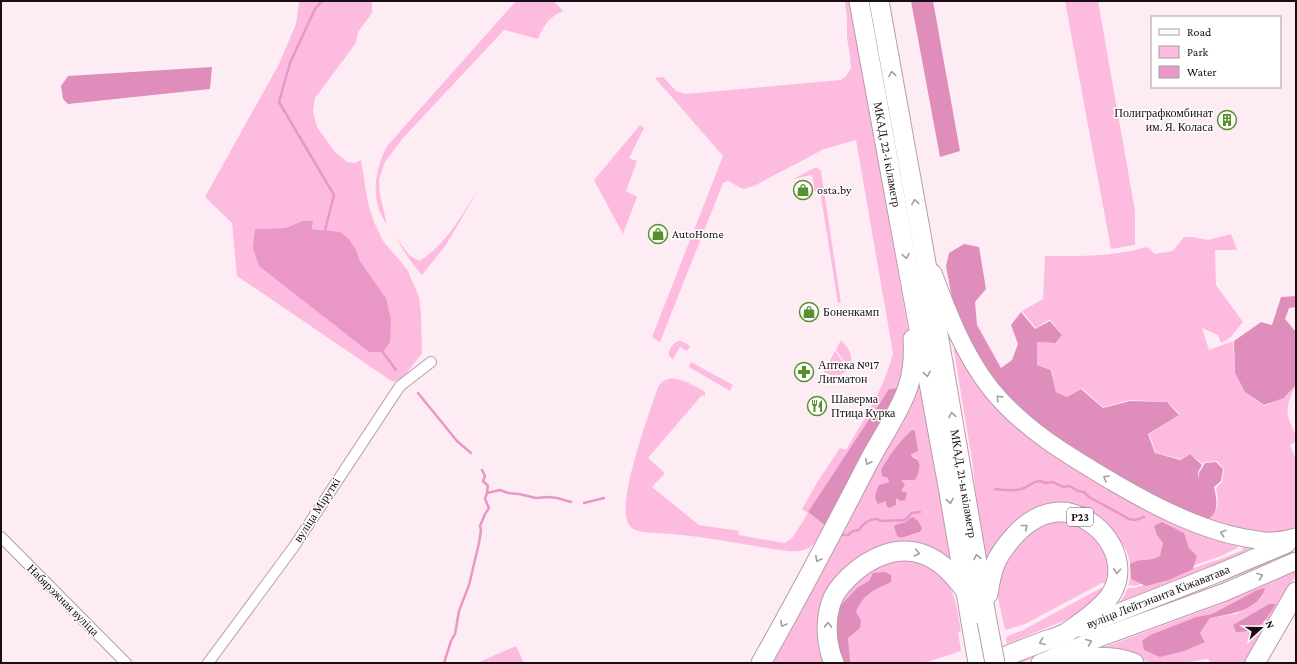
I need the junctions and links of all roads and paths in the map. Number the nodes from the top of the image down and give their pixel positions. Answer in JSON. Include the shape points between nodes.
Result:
{"nodes":[{"id":1,"x":859,"y":1,"type":"edge"},
{"id":2,"x":879,"y":1,"type":"edge"},
{"id":3,"x":922,"y":240,"type":"junction"},
{"id":4,"x":920,"y":301,"type":"junction"},
{"id":5,"x":430,"y":362,"type":"dead end"},
{"id":6,"x":1,"y":537,"type":"edge"},
{"id":7,"x":1295,"y":541,"type":"edge"},
{"id":8,"x":1296,"y":561,"type":"edge"},
{"id":9,"x":1296,"y":592,"type":"edge"},
{"id":10,"x":967,"y":593,"type":"junction"},
{"id":11,"x":982,"y":619,"type":"junction"},
{"id":12,"x":1065,"y":633,"type":"junction"},
{"id":13,"x":126,"y":663,"type":"edge"},
{"id":14,"x":208,"y":663,"type":"edge"},
{"id":15,"x":761,"y":663,"type":"edge"},
{"id":16,"x":834,"y":663,"type":"edge"},
{"id":17,"x":978,"y":663,"type":"edge"},
{"id":18,"x":990,"y":663,"type":"edge"},
{"id":19,"x":995,"y":663,"type":"edge"},
{"id":20,"x":1040,"y":663,"type":"edge"},
{"id":21,"x":1053,"y":663,"type":"edge"},
{"id":22,"x":1134,"y":663,"type":"edge"},
{"id":23,"x":1256,"y":663,"type":"edge"}],
"edges":[{"from":1,"to":4,"type":"highway","name":"МКАД, 22-і кіламетр","one_way":true},
{"from":3,"to":2,"type":"highway","name":"МКАД, 22-і кіламетр","one_way":true},
{"from":3,"to":4,"type":"highway","name":"МКАД, 22-і кіламетр"},
{"from":7,"to":3,"type":"main road","number":"Р23","one_way":true,"via":[[1261,541],[1228,535],[1190,522],[1140,498],[1058,448],[1014,413],[991,388],[955,330]]},
{"from":4,"to":10,"type":"highway","name":"МКАД, 21-ы кіламетр","one_way":true},
{"from":11,"to":4,"type":"highway","name":"МКАД, 21-ы кіламетр","one_way":true},
{"from":4,"to":15,"type":"highway","one_way":true,"via":[[909,386],[904,399]]},
{"from":5,"to":14,"type":"street","name":"вуліца Міруткі","via":[[400,386],[293,548]]},
{"from":6,"to":13,"type":"street","name":"Набярэжная вуліца"},
{"from":7,"to":12,"type":"main road","name":"вуліца Лейтэнанта Кіжаватава","number":"Р23"},
{"from":20,"to":8,"type":"main road","name":"вуліца Лейтэнанта Кіжаватава","one_way":true,"via":[[1099,638],[1225,592]]},
{"from":9,"to":23,"type":"highway"},
{"from":10,"to":11,"type":"highway","name":"МКАД, 21-ы кіламетр"},
{"from":16,"to":10,"type":"highway","one_way":true,"via":[[827,636],[831,603],[845,581],[869,561],[897,551],[925,555],[953,574]]},
{"from":11,"to":12,"type":"highway","number":"Р23","one_way":true,"via":[[992,571],[1009,542],[1031,521],[1042,515],[1053,512],[1070,513],[1090,522],[1110,541],[1118,568],[1115,586],[1102,606]]},
{"from":11,"to":17,"type":"highway","name":"МКАД, 21-ы кіламетр"},
{"from":11,"to":19,"type":"highway","name":"МКАД, 21-ы кіламетр","bridge":true},
{"from":12,"to":18,"type":"highway","name":"вуліца Лейтэнанта Кіжаватава","number":"Р23","one_way":true},
{"from":21,"to":22,"type":"highway","via":[[1102,657]]}]}
